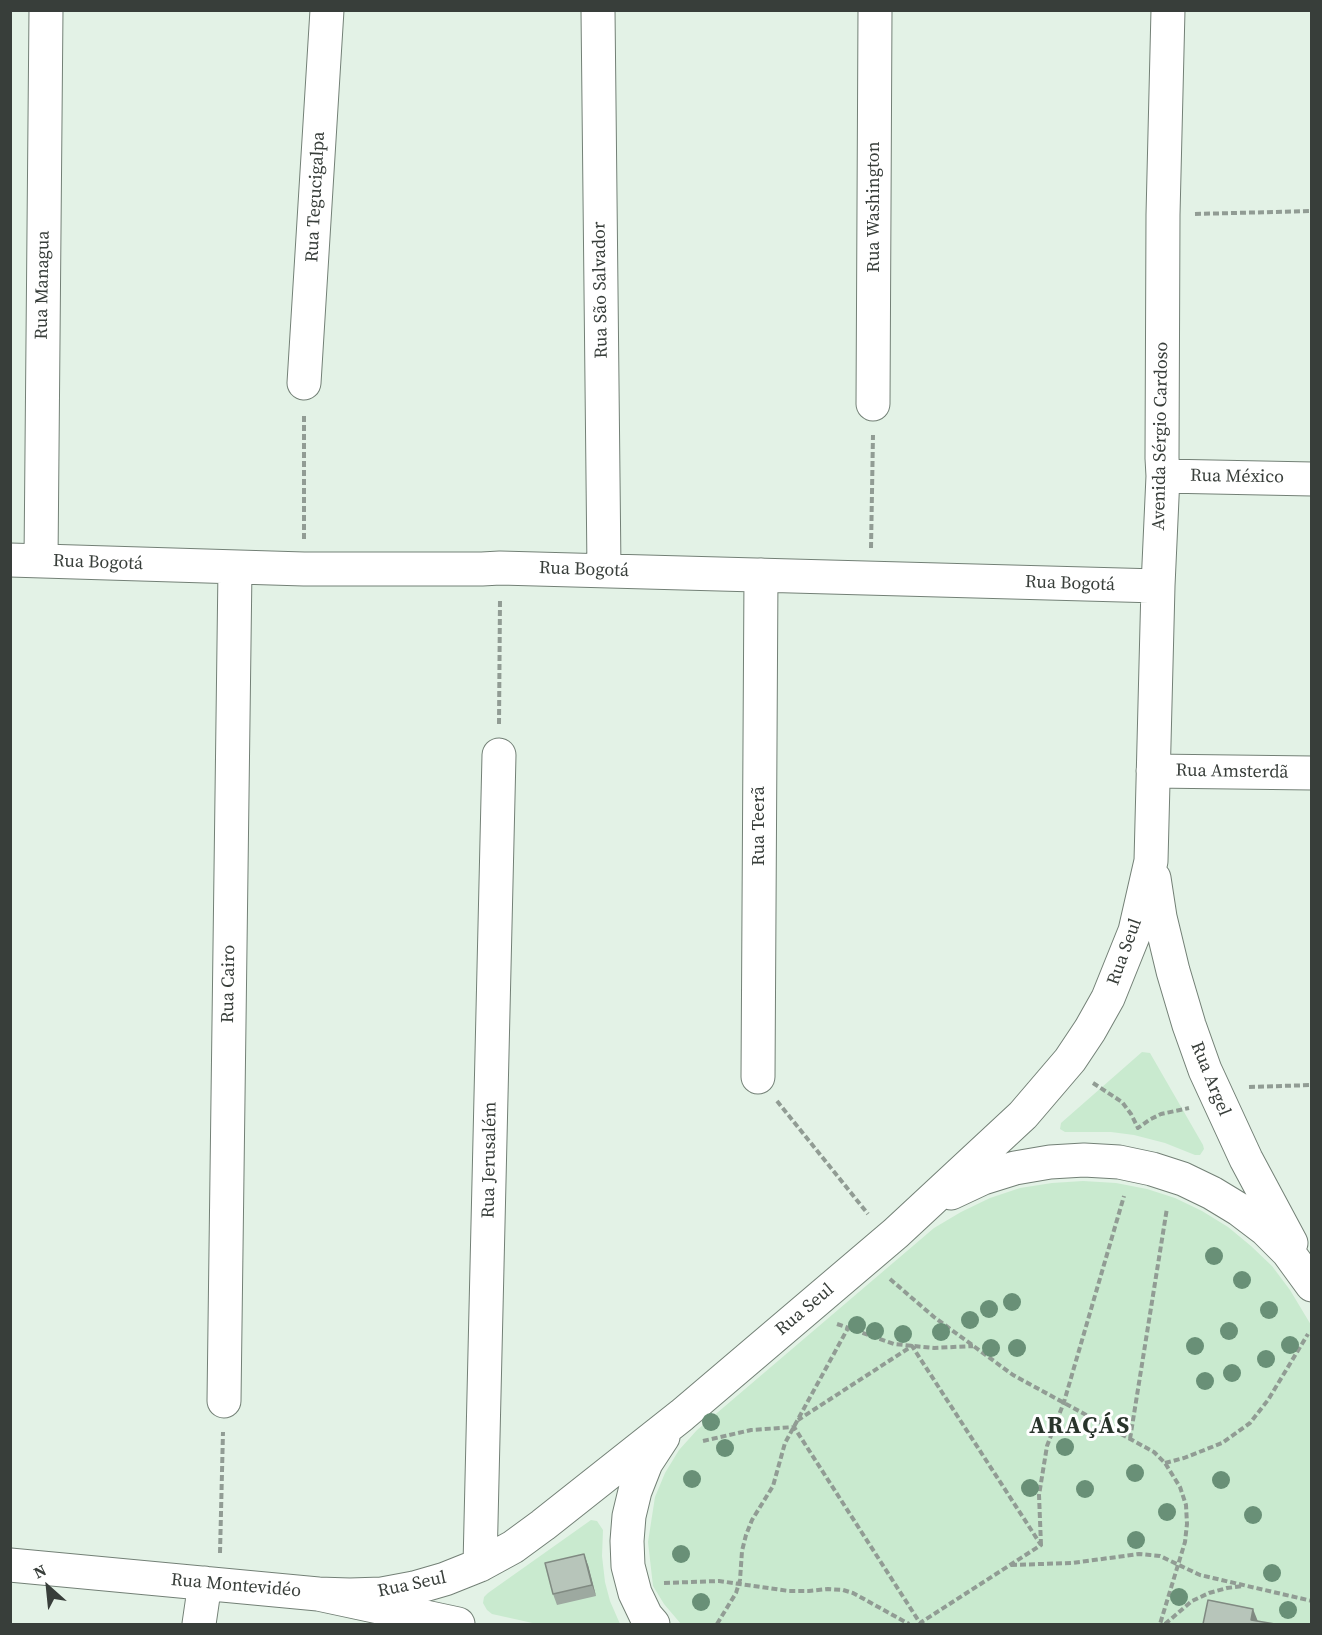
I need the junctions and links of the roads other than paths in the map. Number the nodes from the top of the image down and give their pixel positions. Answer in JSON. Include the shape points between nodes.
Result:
{"nodes":[{"id":1,"x":46,"y":10,"type":"edge"},
{"id":2,"x":327,"y":10,"type":"edge"},
{"id":3,"x":598,"y":10,"type":"edge"},
{"id":4,"x":875,"y":10,"type":"edge"},
{"id":5,"x":1168,"y":10,"type":"edge"},
{"id":6,"x":304,"y":383,"type":"road end"},
{"id":7,"x":873,"y":404,"type":"road end"},
{"id":8,"x":1163,"y":476,"type":"junction"},
{"id":9,"x":1311,"y":479,"type":"edge"},
{"id":10,"x":26,"y":560,"type":"edge"},
{"id":11,"x":235,"y":568,"type":"junction"},
{"id":12,"x":604,"y":570,"type":"junction"},
{"id":13,"x":761,"y":575,"type":"junction"},
{"id":14,"x":1158,"y":586,"type":"junction"},
{"id":15,"x":499,"y":755,"type":"road end"},
{"id":16,"x":1153,"y":771,"type":"junction"},
{"id":17,"x":1311,"y":773,"type":"edge"},
{"id":18,"x":1151,"y":861,"type":"junction"},
{"id":19,"x":758,"y":1077,"type":"road end"},
{"id":20,"x":892,"y":1236,"type":"junction"},
{"id":21,"x":1311,"y":1283,"type":"edge"},
{"id":22,"x":224,"y":1401,"type":"road end"},
{"id":23,"x":688,"y":1429,"type":"junction"},
{"id":24,"x":10,"y":1565,"type":"edge"},
{"id":25,"x":480,"y":1565,"type":"junction"},
{"id":26,"x":212,"y":1584,"type":"junction"},
{"id":27,"x":318,"y":1594,"type":"junction"},
{"id":28,"x":199,"y":1624,"type":"edge"},
{"id":29,"x":458,"y":1624,"type":"edge"},
{"id":30,"x":653,"y":1624,"type":"edge"}],
"edges":[{"from":1,"to":10,"type":"street","name":"Rua Managua"},
{"from":2,"to":6,"type":"street","name":"Rua Tegucigalpa"},
{"from":3,"to":12,"type":"street","name":"Rua São Salvador"},
{"from":4,"to":7,"type":"street","name":"Rua Washington"},
{"from":5,"to":8,"type":"street","name":"Avenida Sérgio Cardoso"},
{"from":8,"to":9,"type":"street","name":"Rua México"},
{"from":8,"to":14,"type":"street","name":"Avenida Sérgio Cardoso"},
{"from":10,"to":11,"type":"street","name":"Rua Bogotá"},
{"from":11,"to":12,"type":"street","name":"Rua Bogotá"},
{"from":11,"to":22,"type":"street","name":"Rua Cairo"},
{"from":12,"to":13,"type":"street","name":"Rua Bogotá"},
{"from":13,"to":14,"type":"street","name":"Rua Bogotá"},
{"from":13,"to":19,"type":"street","name":"Rua Teerã"},
{"from":14,"to":16,"type":"street","name":"Avenida Sérgio Cardoso"},
{"from":15,"to":25,"type":"street","name":"Rua Jerusalém"},
{"from":16,"to":17,"type":"street","name":"Rua Amsterdã"},
{"from":16,"to":18,"type":"street","name":"Avenida Sérgio Cardoso"},
{"from":18,"to":20,"type":"street","name":"Rua Seul","via":[[1122,966],[1090,1030],[1069,1061],[1023,1116]]},
{"from":18,"to":21,"type":"street","name":"Rua Argel","via":[[1160,916],[1188,1025],[1216,1097]]},
{"from":20,"to":21,"type":"street","via":[[922,1211],[983,1178],[1050,1162],[1119,1162],[1183,1179],[1240,1210],[1288,1252]]},
{"from":20,"to":23,"type":"street","name":"Rua Seul"},
{"from":23,"to":25,"type":"street","name":"Rua Seul"},
{"from":23,"to":30,"type":"street","via":[[662,1438],[646,1463],[629,1516],[628,1566],[634,1593]]},
{"from":24,"to":26,"type":"street","name":"Rua Montevidéo"},
{"from":25,"to":27,"type":"street","name":"Rua Seul","via":[[445,1580],[382,1594]]},
{"from":26,"to":27,"type":"street","name":"Rua Montevidéo"},
{"from":26,"to":28,"type":"street"},
{"from":27,"to":29,"type":"street","name":"Rua Montevidéo"}]}
